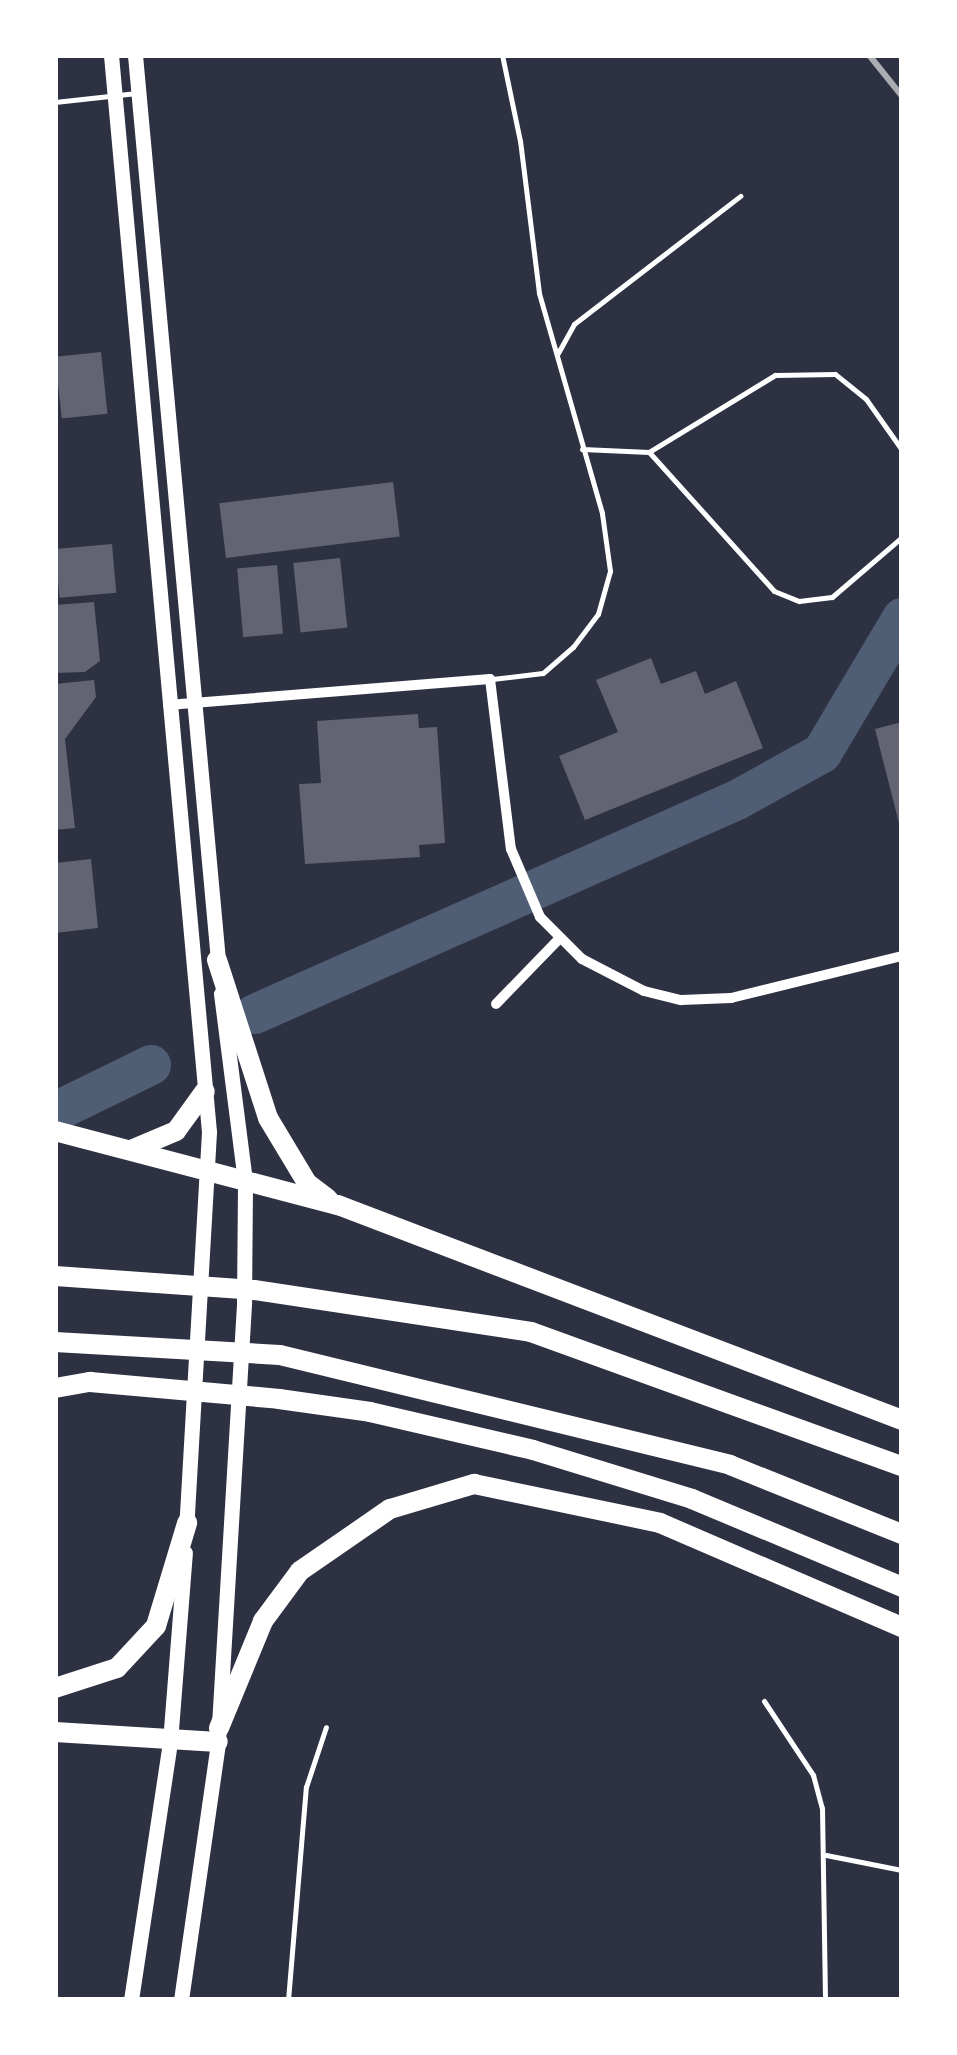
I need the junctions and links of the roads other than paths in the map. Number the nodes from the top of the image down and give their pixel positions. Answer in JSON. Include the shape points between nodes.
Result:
{"nodes":[{"id":1,"x":111,"y":55,"type":"edge"},
{"id":2,"x":136,"y":55,"type":"edge"},
{"id":3,"x":502,"y":55,"type":"edge"},
{"id":4,"x":139,"y":93,"type":"junction"},
{"id":5,"x":114,"y":95,"type":"junction"},
{"id":6,"x":55,"y":102,"type":"edge"},
{"id":7,"x":740,"y":196,"type":"dead end"},
{"id":8,"x":558,"y":354,"type":"junction"},
{"id":9,"x":582,"y":449,"type":"junction"},
{"id":10,"x":902,"y":450,"type":"edge"},
{"id":11,"x":649,"y":452,"type":"junction"},
{"id":12,"x":902,"y":537,"type":"edge"},
{"id":13,"x":490,"y":679,"type":"junction"},
{"id":14,"x":199,"y":704,"type":"junction"},
{"id":15,"x":168,"y":706,"type":"junction"},
{"id":16,"x":558,"y":941,"type":"junction"},
{"id":17,"x":902,"y":956,"type":"edge"},
{"id":18,"x":217,"y":960,"type":"junction"},
{"id":19,"x":496,"y":1004,"type":"dead end"},
{"id":20,"x":205,"y":1091,"type":"junction"},
{"id":21,"x":55,"y":1132,"type":"edge"},
{"id":22,"x":130,"y":1150,"type":"junction"},
{"id":23,"x":208,"y":1172,"type":"junction"},
{"id":24,"x":245,"y":1181,"type":"junction"},
{"id":25,"x":338,"y":1206,"type":"junction"},
{"id":26,"x":55,"y":1276,"type":"edge"},
{"id":27,"x":55,"y":1342,"type":"edge"},
{"id":28,"x":55,"y":1388,"type":"edge"},
{"id":29,"x":902,"y":1420,"type":"edge"},
{"id":30,"x":902,"y":1466,"type":"edge"},
{"id":31,"x":187,"y":1522,"type":"junction"},
{"id":32,"x":902,"y":1534,"type":"edge"},
{"id":33,"x":902,"y":1588,"type":"edge"},
{"id":34,"x":902,"y":1627,"type":"edge"},
{"id":35,"x":55,"y":1688,"type":"edge"},
{"id":36,"x":764,"y":1701,"type":"dead end"},
{"id":37,"x":326,"y":1727,"type":"dead end"},
{"id":38,"x":55,"y":1732,"type":"edge"},
{"id":39,"x":218,"y":1735,"type":"junction"},
{"id":40,"x":170,"y":1742,"type":"junction"},
{"id":41,"x":826,"y":1855,"type":"junction"},
{"id":42,"x":902,"y":1870,"type":"edge"},
{"id":43,"x":131,"y":2000,"type":"edge"},
{"id":44,"x":181,"y":2000,"type":"edge"},
{"id":45,"x":288,"y":2000,"type":"edge"},
{"id":46,"x":825,"y":2000,"type":"edge"}],
"edges":[{"from":1,"to":5,"type":"main road"},
{"from":2,"to":4,"type":"main road"},
{"from":3,"to":8,"type":"lane","via":[[539,294]]},
{"from":4,"to":5,"type":"lane"},
{"from":4,"to":14,"type":"main road"},
{"from":5,"to":6,"type":"lane"},
{"from":5,"to":15,"type":"main road"},
{"from":7,"to":8,"type":"lane","via":[[574,324]]},
{"from":8,"to":9,"type":"lane"},
{"from":9,"to":11,"type":"lane"},
{"from":9,"to":13,"type":"lane","via":[[602,513],[610,571],[598,614],[544,673]]},
{"from":10,"to":11,"type":"lane","via":[[866,399],[836,374],[775,375]]},
{"from":11,"to":12,"type":"lane","via":[[774,591],[799,601],[832,597]]},
{"from":13,"to":14,"type":"street"},
{"from":13,"to":16,"type":"street","via":[[511,849]]},
{"from":14,"to":15,"type":"street"},
{"from":14,"to":18,"type":"main road"},
{"from":15,"to":20,"type":"main road"},
{"from":16,"to":17,"type":"street","via":[[605,974],[681,1000],[731,998]]},
{"from":16,"to":19,"type":"street"},
{"from":18,"to":24,"type":"main road"},
{"from":18,"to":25,"type":"highway","via":[[268,1118],[307,1183]]},
{"from":20,"to":22,"type":"highway","via":[[176,1131]]},
{"from":20,"to":23,"type":"main road"},
{"from":21,"to":22,"type":"highway"},
{"from":22,"to":23,"type":"highway"},
{"from":23,"to":24,"type":"highway"},
{"from":23,"to":31,"type":"main road"},
{"from":24,"to":25,"type":"highway"},
{"from":24,"to":39,"type":"main road"},
{"from":25,"to":29,"type":"highway"},
{"from":26,"to":30,"type":"highway","via":[[254,1290],[530,1332]]},
{"from":27,"to":32,"type":"highway","via":[[280,1355],[730,1465]]},
{"from":28,"to":33,"type":"highway","via":[[90,1382],[370,1412],[692,1499]]},
{"from":31,"to":35,"type":"highway","via":[[156,1626],[118,1668]]},
{"from":31,"to":40,"type":"main road"},
{"from":34,"to":39,"type":"highway","via":[[660,1523],[474,1484],[390,1509],[300,1571],[263,1622]]},
{"from":36,"to":41,"type":"lane","via":[[812,1775]]},
{"from":37,"to":45,"type":"lane","via":[[306,1787]]},
{"from":38,"to":40,"type":"highway"},
{"from":39,"to":40,"type":"highway"},
{"from":39,"to":44,"type":"main road"},
{"from":40,"to":43,"type":"main road"},
{"from":41,"to":42,"type":"lane"},
{"from":41,"to":46,"type":"lane"}]}
